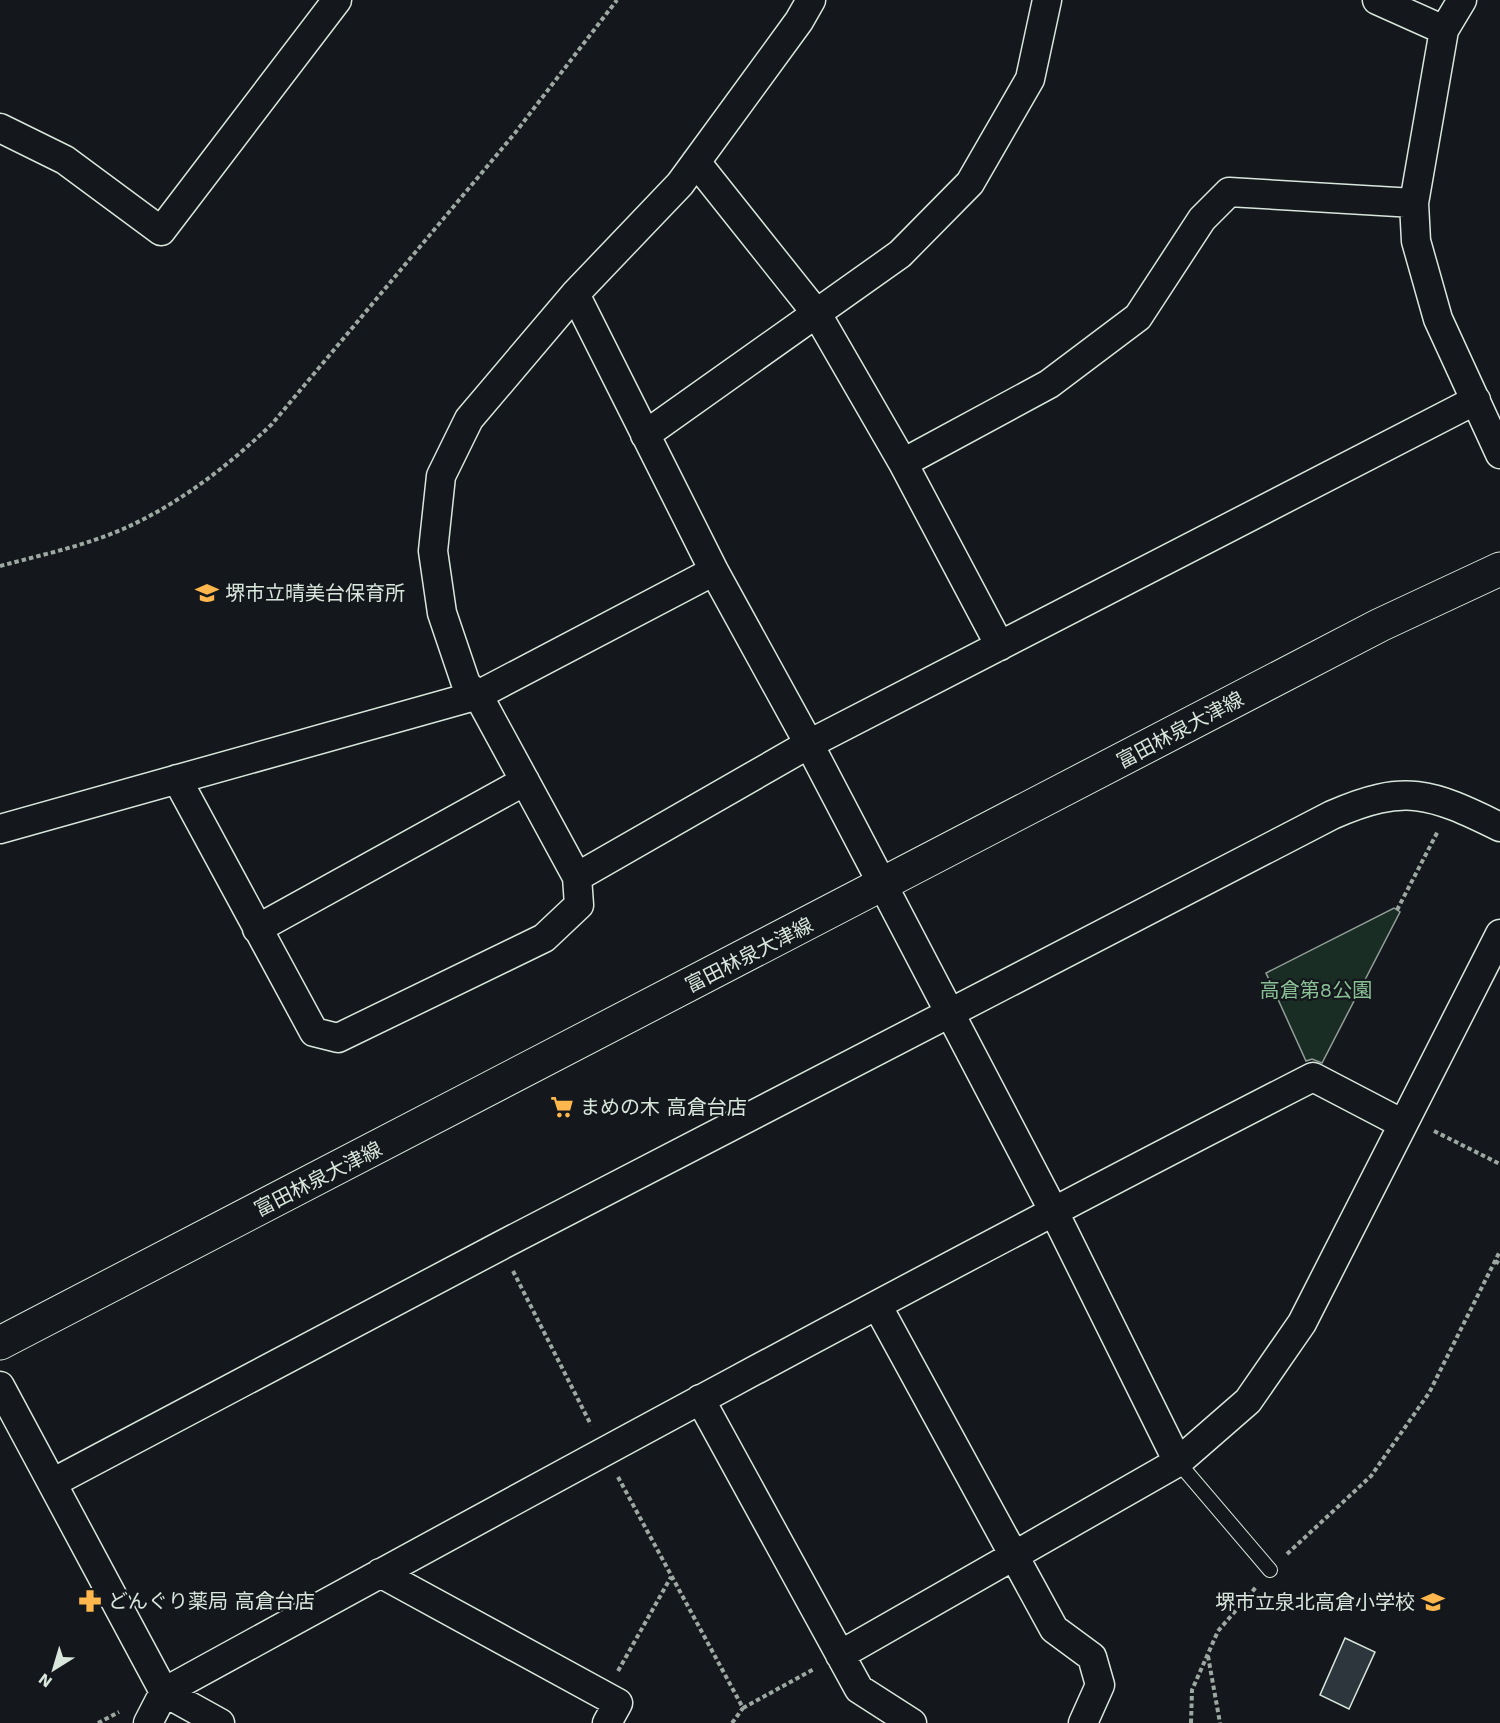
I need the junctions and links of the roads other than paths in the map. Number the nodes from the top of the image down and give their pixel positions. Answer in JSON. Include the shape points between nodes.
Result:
{"nodes":[{"id":1,"x":337,"y":0,"type":"edge"},
{"id":2,"x":811,"y":0,"type":"edge"},
{"id":3,"x":1047,"y":0,"type":"edge"},
{"id":4,"x":1377,"y":0,"type":"edge"},
{"id":5,"x":1462,"y":0,"type":"edge"},
{"id":6,"x":1444,"y":30,"type":"junction"},
{"id":7,"x":0,"y":128,"type":"edge"},
{"id":8,"x":696,"y":162,"type":"junction"},
{"id":9,"x":1414,"y":203,"type":"junction"},
{"id":10,"x":575,"y":294,"type":"junction"},
{"id":11,"x":817,"y":314,"type":"junction"},
{"id":12,"x":1476,"y":400,"type":"junction"},
{"id":13,"x":645,"y":435,"type":"junction"},
{"id":14,"x":1500,"y":454,"type":"edge"},
{"id":15,"x":903,"y":463,"type":"junction"},
{"id":16,"x":1500,"y":569,"type":"edge"},
{"id":17,"x":714,"y":571,"type":"junction"},
{"id":18,"x":1000,"y":646,"type":"junction"},
{"id":19,"x":478,"y":695,"type":"junction"},
{"id":20,"x":809,"y":744,"type":"junction"},
{"id":21,"x":177,"y":780,"type":"junction"},
{"id":22,"x":525,"y":781,"type":"junction"},
{"id":23,"x":1500,"y":827,"type":"edge"},
{"id":24,"x":0,"y":829,"type":"edge"},
{"id":25,"x":578,"y":877,"type":"junction"},
{"id":26,"x":883,"y":885,"type":"junction"},
{"id":27,"x":257,"y":929,"type":"junction"},
{"id":28,"x":1500,"y":934,"type":"edge"},
{"id":29,"x":950,"y":1015,"type":"junction"},
{"id":30,"x":1404,"y":1121,"type":"junction"},
{"id":31,"x":1053,"y":1210,"type":"junction"},
{"id":32,"x":877,"y":1305,"type":"junction"},
{"id":33,"x":0,"y":1343,"type":"edge"},
{"id":34,"x":0,"y":1386,"type":"edge"},
{"id":35,"x":700,"y":1399,"type":"junction"},
{"id":36,"x":1178,"y":1462,"type":"junction"},
{"id":37,"x":52,"y":1483,"type":"junction"},
{"id":38,"x":1012,"y":1555,"type":"junction"},
{"id":39,"x":1270,"y":1570,"type":"road end"},
{"id":40,"x":380,"y":1573,"type":"junction"},
{"id":41,"x":840,"y":1655,"type":"junction"},
{"id":42,"x":164,"y":1692,"type":"junction"},
{"id":43,"x":148,"y":1723,"type":"edge"},
{"id":44,"x":220,"y":1723,"type":"edge"},
{"id":45,"x":607,"y":1723,"type":"edge"},
{"id":46,"x":912,"y":1723,"type":"edge"},
{"id":47,"x":1083,"y":1723,"type":"edge"}],
"edges":[{"from":1,"to":7,"type":"street","via":[[161,231],[65,160]]},
{"from":2,"to":8,"type":"street"},
{"from":3,"to":11,"type":"street","via":[[1030,80],[970,183],[900,254]]},
{"from":4,"to":6,"type":"street"},
{"from":5,"to":6,"type":"street"},
{"from":6,"to":9,"type":"street"},
{"from":8,"to":10,"type":"street","via":[[680,184]]},
{"from":8,"to":11,"type":"street"},
{"from":9,"to":12,"type":"street","via":[[1416,241],[1438,319]]},
{"from":9,"to":15,"type":"street","via":[[1229,192],[1202,219],[1138,317],[1049,384]]},
{"from":10,"to":13,"type":"street"},
{"from":10,"to":19,"type":"street","via":[[470,419],[441,476],[433,551],[442,613],[466,684]]},
{"from":11,"to":13,"type":"street"},
{"from":11,"to":15,"type":"street"},
{"from":12,"to":14,"type":"street"},
{"from":12,"to":18,"type":"street"},
{"from":13,"to":17,"type":"street"},
{"from":15,"to":18,"type":"street"},
{"from":16,"to":26,"type":"main road","name":"富田林泉大津線","via":[[1380,625]]},
{"from":17,"to":19,"type":"street"},
{"from":17,"to":20,"type":"street"},
{"from":18,"to":20,"type":"street"},
{"from":19,"to":21,"type":"street"},
{"from":19,"to":22,"type":"street"},
{"from":20,"to":25,"type":"street"},
{"from":20,"to":26,"type":"street"},
{"from":21,"to":24,"type":"street"},
{"from":21,"to":27,"type":"street"},
{"from":22,"to":25,"type":"street"},
{"from":22,"to":27,"type":"street"},
{"from":23,"to":29,"type":"street","via":[[1452,803],[1409,794],[1369,799]]},
{"from":25,"to":27,"type":"street","via":[[579,905],[544,938],[338,1038],[314,1032]]},
{"from":26,"to":29,"type":"street"},
{"from":26,"to":33,"type":"main road","name":"富田林泉大津線"},
{"from":28,"to":30,"type":"street"},
{"from":29,"to":31,"type":"street"},
{"from":29,"to":37,"type":"street","via":[[500,1246]]},
{"from":30,"to":31,"type":"street","via":[[1313,1077]]},
{"from":30,"to":36,"type":"street","via":[[1302,1323],[1248,1401]]},
{"from":31,"to":32,"type":"street"},
{"from":31,"to":36,"type":"street"},
{"from":32,"to":35,"type":"street"},
{"from":32,"to":38,"type":"street"},
{"from":34,"to":37,"type":"street"},
{"from":35,"to":40,"type":"street"},
{"from":35,"to":41,"type":"street"},
{"from":36,"to":38,"type":"street"},
{"from":36,"to":39,"type":"lane"},
{"from":37,"to":42,"type":"street"},
{"from":38,"to":41,"type":"street"},
{"from":38,"to":47,"type":"street","via":[[1054,1629],[1092,1657],[1100,1685]]},
{"from":40,"to":42,"type":"street"},
{"from":40,"to":45,"type":"street","via":[[618,1703]]},
{"from":41,"to":46,"type":"street","via":[[859,1689]]},
{"from":42,"to":43,"type":"street"},
{"from":42,"to":44,"type":"street"}]}
